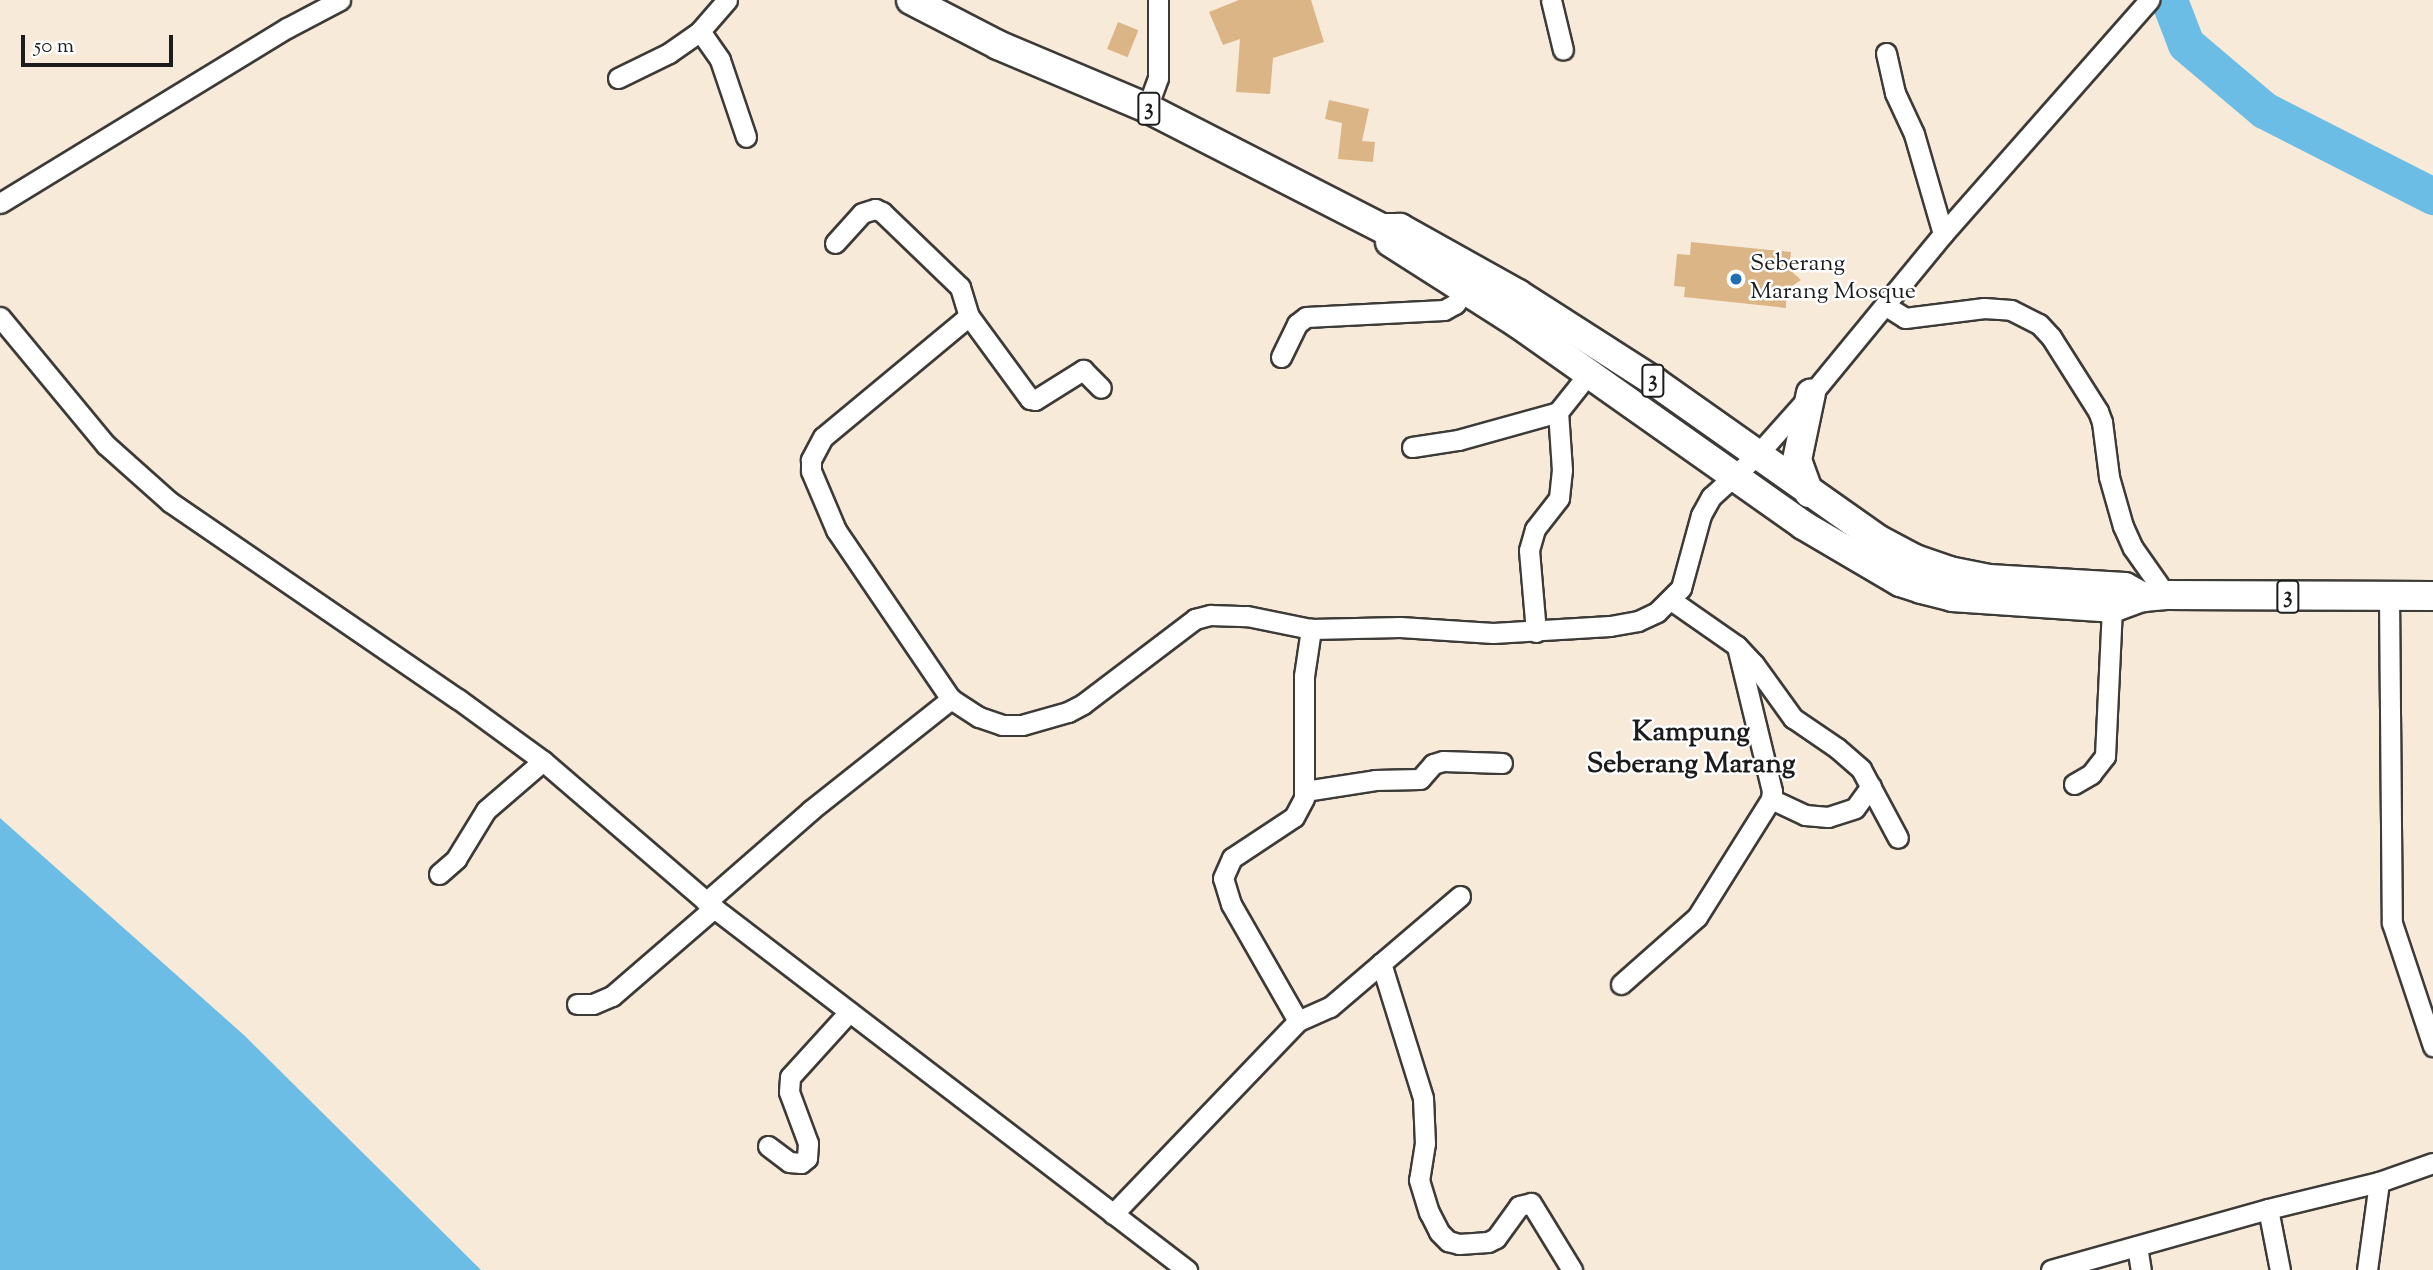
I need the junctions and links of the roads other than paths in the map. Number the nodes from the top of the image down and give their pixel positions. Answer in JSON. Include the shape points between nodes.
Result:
{"nodes":[{"id":1,"x":340,"y":0,"type":"edge"},
{"id":2,"x":727,"y":0,"type":"edge"},
{"id":3,"x":911,"y":0,"type":"edge"},
{"id":4,"x":1158,"y":0,"type":"edge"},
{"id":5,"x":1551,"y":0,"type":"edge"},
{"id":6,"x":2149,"y":0,"type":"edge"},
{"id":7,"x":701,"y":31,"type":"junction"},
{"id":8,"x":1563,"y":50,"type":"dead end"},
{"id":9,"x":1886,"y":53,"type":"dead end"},
{"id":10,"x":618,"y":78,"type":"dead end"},
{"id":11,"x":1147,"y":108,"type":"junction"},
{"id":12,"x":746,"y":137,"type":"dead end"},
{"id":13,"x":0,"y":203,"type":"edge"},
{"id":14,"x":1382,"y":228,"type":"junction"},
{"id":15,"x":1943,"y":234,"type":"junction"},
{"id":16,"x":835,"y":243,"type":"dead end"},
{"id":17,"x":1465,"y":291,"type":"junction"},
{"id":18,"x":1886,"y":306,"type":"junction"},
{"id":19,"x":969,"y":316,"type":"junction"},
{"id":20,"x":0,"y":317,"type":"edge"},
{"id":21,"x":1281,"y":357,"type":"dead end"},
{"id":22,"x":1589,"y":373,"type":"junction"},
{"id":23,"x":1101,"y":388,"type":"dead end"},
{"id":24,"x":1811,"y":393,"type":"junction"},
{"id":25,"x":1558,"y":412,"type":"junction"},
{"id":26,"x":1412,"y":447,"type":"dead end"},
{"id":27,"x":1757,"y":454,"type":"junction"},
{"id":28,"x":1734,"y":477,"type":"junction"},
{"id":29,"x":1809,"y":493,"type":"junction"},
{"id":30,"x":2154,"y":596,"type":"junction"},
{"id":31,"x":2389,"y":596,"type":"junction"},
{"id":32,"x":2433,"y":596,"type":"edge"},
{"id":33,"x":1671,"y":600,"type":"junction"},
{"id":34,"x":2112,"y":608,"type":"junction"},
{"id":35,"x":1311,"y":629,"type":"junction"},
{"id":36,"x":1536,"y":632,"type":"junction"},
{"id":37,"x":1737,"y":646,"type":"junction"},
{"id":38,"x":951,"y":699,"type":"junction"},
{"id":39,"x":543,"y":761,"type":"junction"},
{"id":40,"x":1502,"y":763,"type":"dead end"},
{"id":41,"x":2074,"y":784,"type":"dead end"},
{"id":42,"x":1871,"y":786,"type":"junction"},
{"id":43,"x":1305,"y":791,"type":"junction"},
{"id":44,"x":1771,"y":799,"type":"junction"},
{"id":45,"x":1898,"y":838,"type":"dead end"},
{"id":46,"x":439,"y":874,"type":"dead end"},
{"id":47,"x":1460,"y":897,"type":"dead end"},
{"id":48,"x":710,"y":905,"type":"junction"},
{"id":49,"x":1381,"y":963,"type":"junction"},
{"id":50,"x":1621,"y":984,"type":"dead end"},
{"id":51,"x":577,"y":1004,"type":"dead end"},
{"id":52,"x":849,"y":1012,"type":"junction"},
{"id":53,"x":1298,"y":1021,"type":"junction"},
{"id":54,"x":2433,"y":1045,"type":"edge"},
{"id":55,"x":768,"y":1146,"type":"dead end"},
{"id":56,"x":2433,"y":1163,"type":"edge"},
{"id":57,"x":2379,"y":1182,"type":"junction"},
{"id":58,"x":2268,"y":1209,"type":"junction"},
{"id":59,"x":1114,"y":1214,"type":"junction"},
{"id":60,"x":2137,"y":1246,"type":"junction"},
{"id":61,"x":1187,"y":1270,"type":"edge"},
{"id":62,"x":1572,"y":1270,"type":"edge"},
{"id":63,"x":2051,"y":1270,"type":"edge"},
{"id":64,"x":2141,"y":1270,"type":"edge"},
{"id":65,"x":2280,"y":1270,"type":"edge"},
{"id":66,"x":2367,"y":1270,"type":"edge"}],
"edges":[{"from":1,"to":13,"type":"street"},
{"from":2,"to":7,"type":"street"},
{"from":3,"to":11,"type":"highway","number":"3","via":[[998,45]]},
{"from":4,"to":11,"type":"street","via":[[1158,78]]},
{"from":5,"to":8,"type":"street"},
{"from":6,"to":15,"type":"street"},
{"from":7,"to":10,"type":"street"},
{"from":7,"to":12,"type":"street","via":[[720,60]]},
{"from":9,"to":15,"type":"street"},
{"from":11,"to":14,"type":"highway","number":"3"},
{"from":14,"to":17,"type":"highway","number":"3","via":[[1389,242]]},
{"from":14,"to":27,"type":"highway","number":"3","via":[[1400,228],[1518,294]]},
{"from":15,"to":18,"type":"street"},
{"from":16,"to":19,"type":"street","via":[[862,213],[883,212],[960,287]]},
{"from":17,"to":21,"type":"street","via":[[1444,310],[1307,317],[1297,324]]},
{"from":17,"to":22,"type":"highway","number":"3"},
{"from":18,"to":24,"type":"street"},
{"from":18,"to":30,"type":"street","via":[[1905,318],[2011,310],[2039,324],[2098,411],[2123,526]]},
{"from":19,"to":23,"type":"street","via":[[1030,399],[1083,370]]},
{"from":19,"to":38,"type":"street","via":[[823,437],[811,460],[815,483],[836,530]]},
{"from":20,"to":39,"type":"street","via":[[106,445],[170,502]]},
{"from":22,"to":25,"type":"street"},
{"from":22,"to":28,"type":"highway","number":"3"},
{"from":24,"to":27,"type":"street"},
{"from":24,"to":29,"type":"highway","via":[[1797,460]]},
{"from":25,"to":26,"type":"street","via":[[1458,440]]},
{"from":25,"to":36,"type":"street","via":[[1559,498],[1535,529],[1529,550]]},
{"from":27,"to":28,"type":"street"},
{"from":27,"to":29,"type":"highway","number":"3"},
{"from":28,"to":33,"type":"street","via":[[1711,497],[1701,515],[1687,573]]},
{"from":28,"to":34,"type":"highway","number":"3","via":[[1900,582],[1952,597]]},
{"from":29,"to":30,"type":"highway","number":"3","via":[[1879,540],[1948,571],[1989,579],[2125,587]]},
{"from":30,"to":31,"type":"highway","number":"3"},
{"from":30,"to":34,"type":"highway","number":"3"},
{"from":31,"to":32,"type":"highway","number":"3"},
{"from":31,"to":54,"type":"street","via":[[2392,923]]},
{"from":33,"to":36,"type":"street","via":[[1638,621]]},
{"from":33,"to":37,"type":"street"},
{"from":34,"to":41,"type":"street","via":[[2105,756],[2091,775]]},
{"from":35,"to":36,"type":"street"},
{"from":35,"to":38,"type":"street","via":[[1227,614],[1202,616],[1083,704],[1022,725],[1002,725],[979,717]]},
{"from":35,"to":43,"type":"street","via":[[1304,676]]},
{"from":37,"to":42,"type":"street","via":[[1793,718],[1848,757]]},
{"from":37,"to":44,"type":"street"},
{"from":38,"to":48,"type":"street","via":[[780,835]]},
{"from":39,"to":46,"type":"street","via":[[486,810],[456,859]]},
{"from":39,"to":48,"type":"street"},
{"from":40,"to":43,"type":"street","via":[[1443,761],[1433,764],[1420,779],[1375,780]]},
{"from":42,"to":44,"type":"street","via":[[1855,808],[1828,817],[1805,815]]},
{"from":42,"to":45,"type":"street"},
{"from":43,"to":53,"type":"street","via":[[1294,817],[1232,858],[1223,878],[1231,904]]},
{"from":44,"to":50,"type":"street","via":[[1698,917]]},
{"from":47,"to":49,"type":"street"},
{"from":48,"to":51,"type":"street","via":[[612,996],[589,1005]]},
{"from":48,"to":52,"type":"street"},
{"from":49,"to":53,"type":"street","via":[[1330,1007]]},
{"from":49,"to":62,"type":"street","via":[[1423,1098],[1425,1143],[1419,1180],[1439,1232],[1459,1244],[1488,1242],[1520,1206],[1531,1203]]},
{"from":52,"to":55,"type":"street","via":[[790,1077],[789,1092],[808,1143],[807,1157],[801,1163],[789,1162]]},
{"from":52,"to":59,"type":"street"},
{"from":53,"to":59,"type":"street"},
{"from":56,"to":57,"type":"street"},
{"from":57,"to":58,"type":"street"},
{"from":57,"to":66,"type":"street"},
{"from":58,"to":60,"type":"street"},
{"from":58,"to":65,"type":"street"},
{"from":59,"to":61,"type":"street"},
{"from":60,"to":63,"type":"street"},
{"from":60,"to":64,"type":"street"}]}
